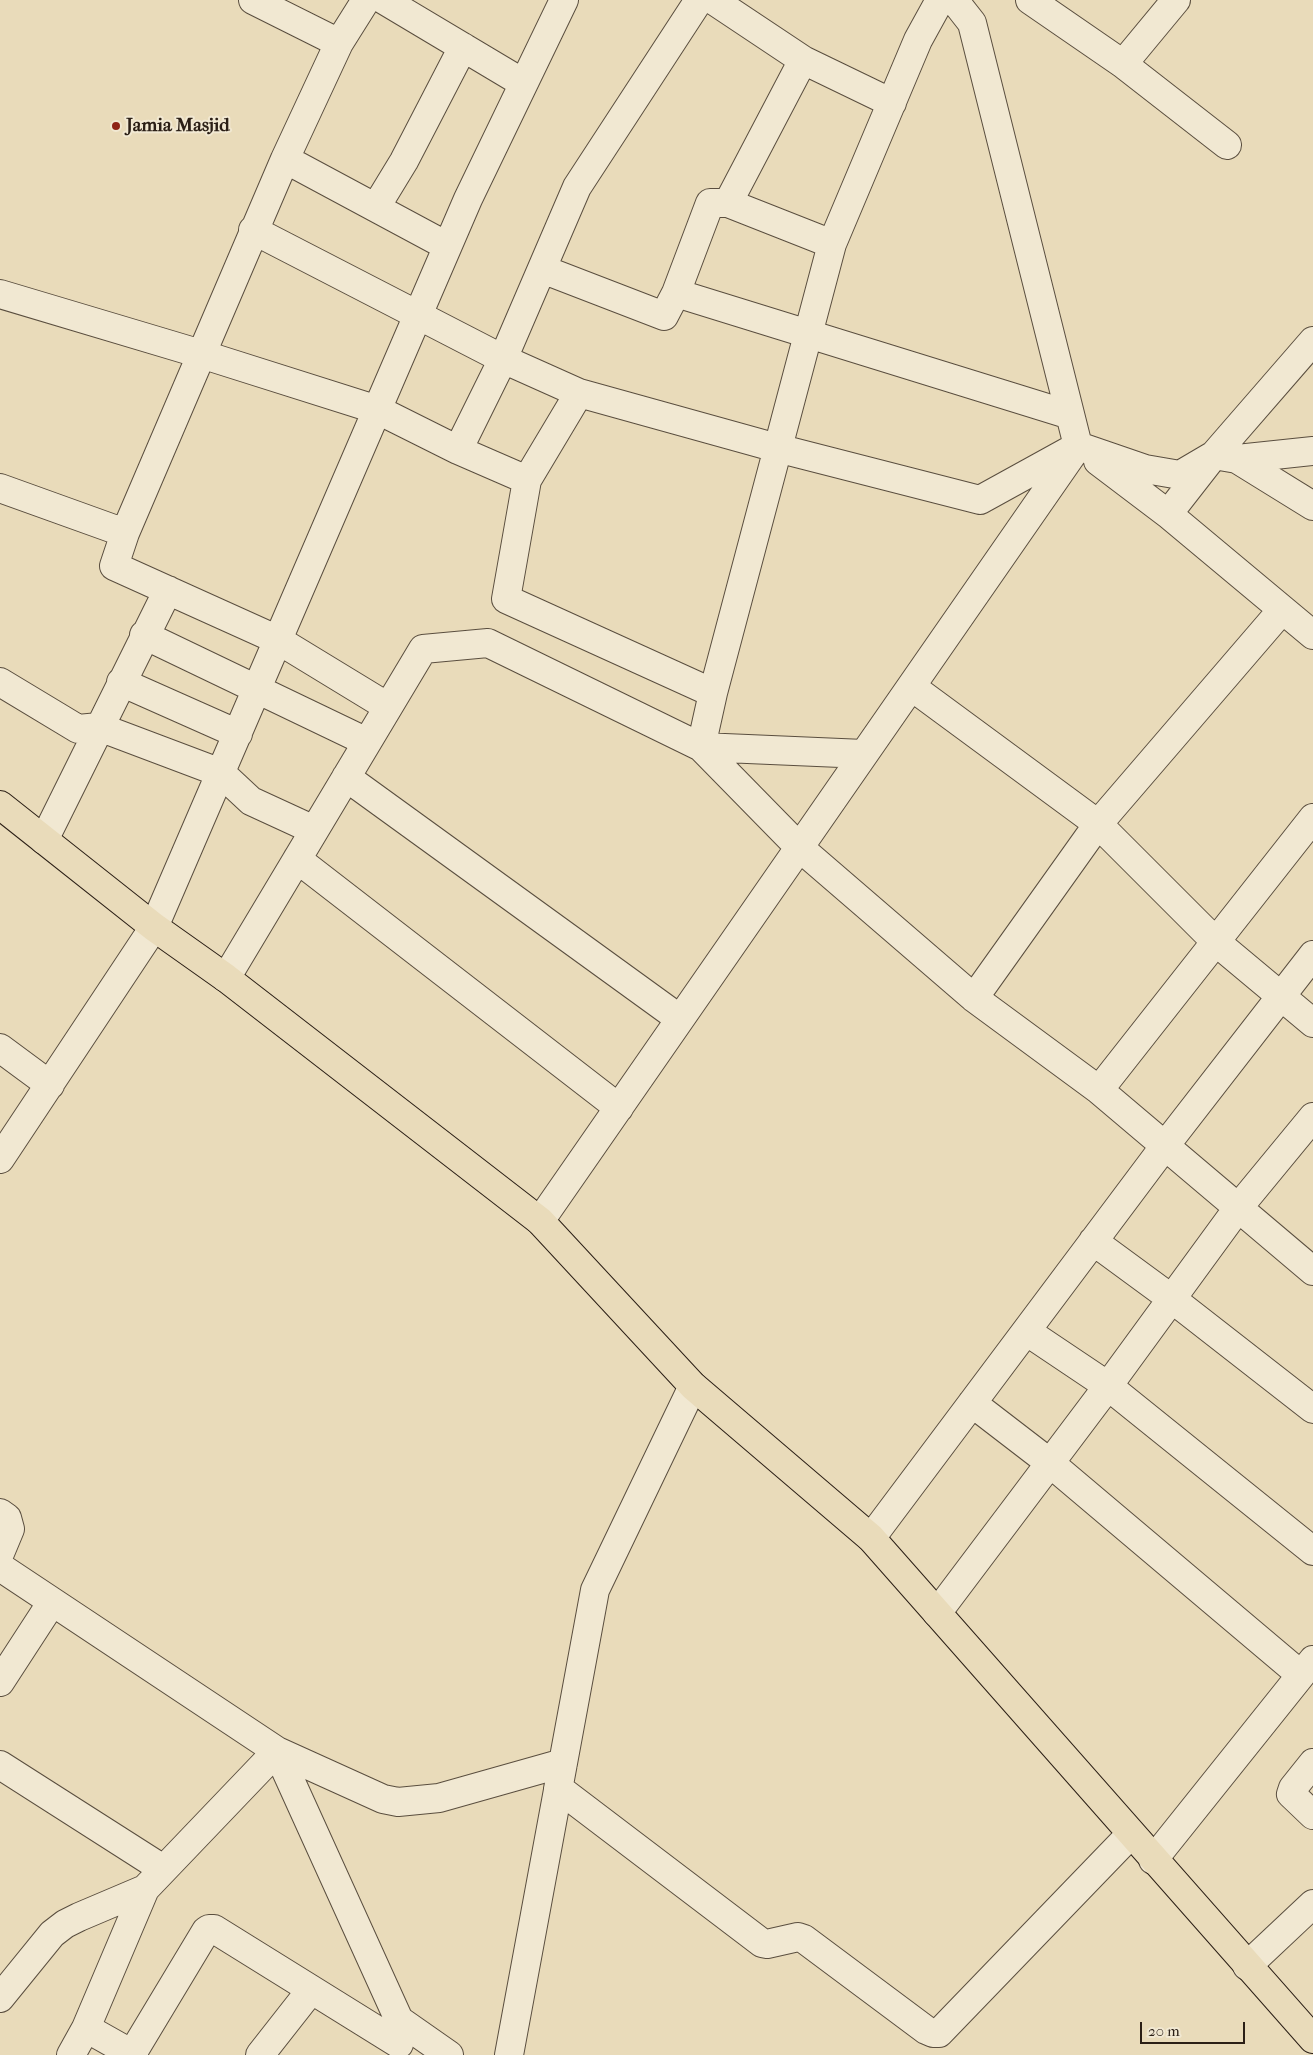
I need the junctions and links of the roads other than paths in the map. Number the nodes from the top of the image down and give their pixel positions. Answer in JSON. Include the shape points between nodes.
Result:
{"nodes":[{"id":1,"x":253,"y":0,"type":"edge"},
{"id":2,"x":366,"y":0,"type":"edge"},
{"id":3,"x":384,"y":0,"type":"edge"},
{"id":4,"x":564,"y":0,"type":"edge"},
{"id":5,"x":699,"y":0,"type":"edge"},
{"id":6,"x":713,"y":0,"type":"edge"},
{"id":7,"x":940,"y":0,"type":"edge"},
{"id":8,"x":954,"y":0,"type":"edge"},
{"id":9,"x":1030,"y":0,"type":"edge"},
{"id":10,"x":1176,"y":0,"type":"edge"},
{"id":11,"x":339,"y":43,"type":"junction"},
{"id":12,"x":463,"y":47,"type":"junction"},
{"id":13,"x":803,"y":60,"type":"junction"},
{"id":14,"x":1123,"y":64,"type":"junction"},
{"id":15,"x":523,"y":83,"type":"junction"},
{"id":16,"x":892,"y":103,"type":"junction"},
{"id":17,"x":1227,"y":145,"type":"dead end"},
{"id":18,"x":285,"y":159,"type":"junction"},
{"id":19,"x":728,"y":203,"type":"junction"},
{"id":20,"x":376,"y":208,"type":"junction"},
{"id":21,"x":253,"y":230,"type":"junction"},
{"id":22,"x":832,"y":244,"type":"junction"},
{"id":23,"x":447,"y":246,"type":"junction"},
{"id":24,"x":542,"y":269,"type":"junction"},
{"id":25,"x":676,"y":293,"type":"junction"},
{"id":26,"x":0,"y":294,"type":"edge"},
{"id":27,"x":418,"y":315,"type":"junction"},
{"id":28,"x":809,"y":332,"type":"junction"},
{"id":29,"x":1313,"y":341,"type":"edge"},
{"id":30,"x":201,"y":354,"type":"junction"},
{"id":31,"x":503,"y":359,"type":"junction"},
{"id":32,"x":579,"y":393,"type":"junction"},
{"id":33,"x":378,"y":410,"type":"junction"},
{"id":34,"x":1070,"y":415,"type":"junction"},
{"id":35,"x":1078,"y":446,"type":"junction"},
{"id":36,"x":777,"y":448,"type":"junction"},
{"id":37,"x":458,"y":450,"type":"junction"},
{"id":38,"x":1313,"y":451,"type":"edge"},
{"id":39,"x":1225,"y":457,"type":"junction"},
{"id":40,"x":527,"y":480,"type":"junction"},
{"id":41,"x":0,"y":488,"type":"edge"},
{"id":42,"x":1313,"y":506,"type":"edge"},
{"id":43,"x":1168,"y":514,"type":"junction"},
{"id":44,"x":125,"y":532,"type":"junction"},
{"id":45,"x":168,"y":590,"type":"junction"},
{"id":46,"x":1282,"y":610,"type":"junction"},
{"id":47,"x":144,"y":635,"type":"junction"},
{"id":48,"x":1313,"y":635,"type":"edge"},
{"id":49,"x":278,"y":640,"type":"junction"},
{"id":50,"x":0,"y":682,"type":"edge"},
{"id":51,"x":121,"y":682,"type":"junction"},
{"id":52,"x":912,"y":687,"type":"junction"},
{"id":53,"x":257,"y":689,"type":"junction"},
{"id":54,"x":713,"y":693,"type":"junction"},
{"id":55,"x":388,"y":707,"type":"junction"},
{"id":56,"x":99,"y":727,"type":"junction"},
{"id":57,"x":238,"y":734,"type":"junction"},
{"id":58,"x":366,"y":742,"type":"junction"},
{"id":59,"x":701,"y":747,"type":"junction"},
{"id":60,"x":864,"y":754,"type":"junction"},
{"id":61,"x":221,"y":773,"type":"junction"},
{"id":62,"x":346,"y":776,"type":"junction"},
{"id":63,"x":0,"y":805,"type":"edge"},
{"id":64,"x":1313,"y":818,"type":"edge"},
{"id":65,"x":1098,"y":824,"type":"junction"},
{"id":66,"x":314,"y":830,"type":"junction"},
{"id":67,"x":44,"y":840,"type":"junction"},
{"id":68,"x":800,"y":848,"type":"junction"},
{"id":69,"x":297,"y":859,"type":"junction"},
{"id":70,"x":154,"y":927,"type":"junction"},
{"id":71,"x":1216,"y":942,"type":"junction"},
{"id":72,"x":1313,"y":955,"type":"edge"},
{"id":73,"x":226,"y":978,"type":"junction"},
{"id":74,"x":1281,"y":997,"type":"junction"},
{"id":75,"x":974,"y":998,"type":"junction"},
{"id":76,"x":680,"y":1019,"type":"junction"},
{"id":77,"x":1313,"y":1023,"type":"edge"},
{"id":78,"x":0,"y":1048,"type":"edge"},
{"id":79,"x":50,"y":1084,"type":"junction"},
{"id":80,"x":1099,"y":1090,"type":"junction"},
{"id":81,"x":619,"y":1108,"type":"junction"},
{"id":82,"x":1313,"y":1117,"type":"edge"},
{"id":83,"x":1164,"y":1147,"type":"junction"},
{"id":84,"x":0,"y":1158,"type":"edge"},
{"id":85,"x":1238,"y":1208,"type":"junction"},
{"id":86,"x":540,"y":1221,"type":"junction"},
{"id":87,"x":1093,"y":1241,"type":"junction"},
{"id":88,"x":1311,"y":1266,"type":"edge"},
{"id":89,"x":1172,"y":1298,"type":"junction"},
{"id":90,"x":1026,"y":1331,"type":"junction"},
{"id":91,"x":693,"y":1386,"type":"junction"},
{"id":92,"x":1108,"y":1386,"type":"junction"},
{"id":93,"x":972,"y":1403,"type":"junction"},
{"id":94,"x":1313,"y":1409,"type":"edge"},
{"id":95,"x":1050,"y":1463,"type":"junction"},
{"id":96,"x":0,"y":1513,"type":"edge"},
{"id":97,"x":871,"y":1538,"type":"junction"},
{"id":98,"x":1313,"y":1551,"type":"edge"},
{"id":99,"x":0,"y":1553,"type":"edge"},
{"id":100,"x":0,"y":1567,"type":"edge"},
{"id":101,"x":52,"y":1602,"type":"junction"},
{"id":102,"x":937,"y":1612,"type":"junction"},
{"id":103,"x":1307,"y":1668,"type":"edge"},
{"id":104,"x":0,"y":1682,"type":"edge"},
{"id":105,"x":276,"y":1751,"type":"junction"},
{"id":106,"x":1313,"y":1763,"type":"edge"},
{"id":107,"x":0,"y":1765,"type":"edge"},
{"id":108,"x":561,"y":1776,"type":"junction"},
{"id":109,"x":1313,"y":1815,"type":"edge"},
{"id":110,"x":1131,"y":1834,"type":"junction"},
{"id":111,"x":1153,"y":1860,"type":"junction"},
{"id":112,"x":163,"y":1869,"type":"junction"},
{"id":113,"x":145,"y":1889,"type":"junction"},
{"id":114,"x":1313,"y":1904,"type":"edge"},
{"id":115,"x":1247,"y":1966,"type":"junction"},
{"id":116,"x":311,"y":1990,"type":"junction"},
{"id":117,"x":0,"y":1998,"type":"edge"},
{"id":118,"x":86,"y":2028,"type":"junction"},
{"id":119,"x":1313,"y":2040,"type":"edge"},
{"id":120,"x":400,"y":2043,"type":"edge"},
{"id":121,"x":133,"y":2054,"type":"edge"},
{"id":122,"x":71,"y":2055,"type":"edge"},
{"id":123,"x":260,"y":2055,"type":"edge"},
{"id":124,"x":449,"y":2055,"type":"edge"},
{"id":125,"x":508,"y":2055,"type":"edge"}],
"edges":[{"from":1,"to":11,"type":"street"},
{"from":2,"to":11,"type":"street"},
{"from":3,"to":12,"type":"street"},
{"from":4,"to":15,"type":"street"},
{"from":5,"to":24,"type":"street","via":[[577,188]]},
{"from":6,"to":13,"type":"street"},
{"from":7,"to":16,"type":"street","via":[[918,40]]},
{"from":8,"to":34,"type":"street","via":[[972,23]]},
{"from":9,"to":14,"type":"street"},
{"from":10,"to":14,"type":"street"},
{"from":11,"to":18,"type":"street"},
{"from":12,"to":15,"type":"street"},
{"from":12,"to":20,"type":"street"},
{"from":13,"to":16,"type":"street"},
{"from":13,"to":19,"type":"street"},
{"from":14,"to":17,"type":"street"},
{"from":15,"to":23,"type":"street"},
{"from":16,"to":22,"type":"street"},
{"from":18,"to":20,"type":"street"},
{"from":18,"to":21,"type":"street"},
{"from":19,"to":22,"type":"street"},
{"from":19,"to":25,"type":"street","via":[[710,203]]},
{"from":20,"to":23,"type":"street"},
{"from":21,"to":27,"type":"street"},
{"from":21,"to":30,"type":"street"},
{"from":22,"to":28,"type":"street"},
{"from":23,"to":27,"type":"street"},
{"from":24,"to":25,"type":"street","via":[[664,316]]},
{"from":24,"to":31,"type":"street"},
{"from":25,"to":28,"type":"street"},
{"from":26,"to":30,"type":"street"},
{"from":27,"to":31,"type":"street"},
{"from":27,"to":33,"type":"street"},
{"from":28,"to":34,"type":"street"},
{"from":28,"to":36,"type":"street"},
{"from":29,"to":39,"type":"street"},
{"from":30,"to":33,"type":"street"},
{"from":30,"to":44,"type":"street"},
{"from":31,"to":32,"type":"street"},
{"from":31,"to":37,"type":"street"},
{"from":32,"to":36,"type":"street"},
{"from":32,"to":40,"type":"street"},
{"from":33,"to":37,"type":"street"},
{"from":33,"to":49,"type":"street"},
{"from":34,"to":35,"type":"street"},
{"from":35,"to":36,"type":"street","via":[[980,500]]},
{"from":35,"to":39,"type":"street","via":[[1145,469],[1180,476]]},
{"from":35,"to":43,"type":"street"},
{"from":35,"to":52,"type":"street"},
{"from":36,"to":54,"type":"street"},
{"from":37,"to":40,"type":"street"},
{"from":38,"to":39,"type":"street"},
{"from":39,"to":42,"type":"street"},
{"from":39,"to":43,"type":"street"},
{"from":40,"to":54,"type":"street","via":[[506,599]]},
{"from":41,"to":44,"type":"street"},
{"from":43,"to":46,"type":"street"},
{"from":44,"to":45,"type":"street","via":[[114,566]]},
{"from":45,"to":47,"type":"street"},
{"from":45,"to":49,"type":"street"},
{"from":46,"to":48,"type":"street"},
{"from":46,"to":65,"type":"street"},
{"from":47,"to":51,"type":"street"},
{"from":47,"to":53,"type":"street"},
{"from":49,"to":53,"type":"street"},
{"from":49,"to":55,"type":"street"},
{"from":50,"to":56,"type":"street","via":[[78,729]]},
{"from":51,"to":56,"type":"street"},
{"from":51,"to":57,"type":"street"},
{"from":52,"to":60,"type":"street"},
{"from":52,"to":65,"type":"street"},
{"from":53,"to":57,"type":"street"},
{"from":53,"to":58,"type":"street"},
{"from":54,"to":59,"type":"street"},
{"from":55,"to":58,"type":"street"},
{"from":55,"to":59,"type":"street","via":[[423,649],[488,643]]},
{"from":56,"to":61,"type":"street"},
{"from":56,"to":67,"type":"street"},
{"from":57,"to":61,"type":"street"},
{"from":58,"to":62,"type":"street"},
{"from":59,"to":60,"type":"street"},
{"from":59,"to":68,"type":"street"},
{"from":60,"to":68,"type":"street"},
{"from":61,"to":66,"type":"street","via":[[251,801]]},
{"from":61,"to":70,"type":"street"},
{"from":62,"to":66,"type":"street"},
{"from":62,"to":76,"type":"street"},
{"from":63,"to":67,"type":"main road"},
{"from":64,"to":71,"type":"street"},
{"from":65,"to":71,"type":"street"},
{"from":65,"to":75,"type":"street"},
{"from":66,"to":69,"type":"street"},
{"from":67,"to":70,"type":"main road"},
{"from":68,"to":75,"type":"street"},
{"from":68,"to":76,"type":"street"},
{"from":69,"to":73,"type":"street"},
{"from":69,"to":81,"type":"street"},
{"from":70,"to":73,"type":"main road"},
{"from":70,"to":79,"type":"street"},
{"from":71,"to":74,"type":"street"},
{"from":71,"to":80,"type":"street"},
{"from":72,"to":74,"type":"street"},
{"from":73,"to":86,"type":"main road"},
{"from":74,"to":77,"type":"street"},
{"from":74,"to":83,"type":"street"},
{"from":75,"to":80,"type":"street"},
{"from":76,"to":81,"type":"street"},
{"from":78,"to":79,"type":"street"},
{"from":79,"to":84,"type":"street"},
{"from":80,"to":83,"type":"street"},
{"from":81,"to":86,"type":"street"},
{"from":82,"to":85,"type":"street"},
{"from":83,"to":85,"type":"street"},
{"from":83,"to":87,"type":"street"},
{"from":85,"to":88,"type":"street"},
{"from":85,"to":89,"type":"street"},
{"from":86,"to":91,"type":"main road"},
{"from":87,"to":89,"type":"street"},
{"from":87,"to":90,"type":"street"},
{"from":89,"to":92,"type":"street"},
{"from":89,"to":94,"type":"street"},
{"from":90,"to":92,"type":"street"},
{"from":90,"to":93,"type":"street"},
{"from":91,"to":97,"type":"main road"},
{"from":91,"to":108,"type":"street","via":[[595,1590]]},
{"from":92,"to":95,"type":"street"},
{"from":92,"to":98,"type":"street"},
{"from":93,"to":95,"type":"street"},
{"from":93,"to":97,"type":"street"},
{"from":95,"to":102,"type":"street"},
{"from":95,"to":103,"type":"street"},
{"from":96,"to":99,"type":"street","via":[[7,1518],[10,1529]]},
{"from":97,"to":102,"type":"main road"},
{"from":100,"to":101,"type":"street"},
{"from":101,"to":104,"type":"street"},
{"from":101,"to":105,"type":"street"},
{"from":102,"to":110,"type":"main road"},
{"from":103,"to":111,"type":"street"},
{"from":105,"to":108,"type":"street","via":[[383,1799],[398,1802],[439,1798]]},
{"from":105,"to":112,"type":"street"},
{"from":105,"to":120,"type":"street","via":[[402,2024]]},
{"from":106,"to":109,"type":"street","via":[[1291,1794]]},
{"from":107,"to":112,"type":"street"},
{"from":108,"to":110,"type":"street","via":[[762,1943],[798,1937],[804,1939],[933,2033],[939,2032]]},
{"from":108,"to":125,"type":"street"},
{"from":110,"to":111,"type":"main road"},
{"from":111,"to":115,"type":"main road"},
{"from":112,"to":113,"type":"street"},
{"from":113,"to":117,"type":"street","via":[[65,1924],[52,1934]]},
{"from":113,"to":118,"type":"street"},
{"from":114,"to":115,"type":"street"},
{"from":115,"to":119,"type":"main road"},
{"from":116,"to":120,"type":"street"},
{"from":116,"to":121,"type":"street","via":[[214,1929],[209,1929]]},
{"from":116,"to":123,"type":"street"},
{"from":118,"to":121,"type":"street"},
{"from":118,"to":122,"type":"street"},
{"from":120,"to":124,"type":"street"}]}
